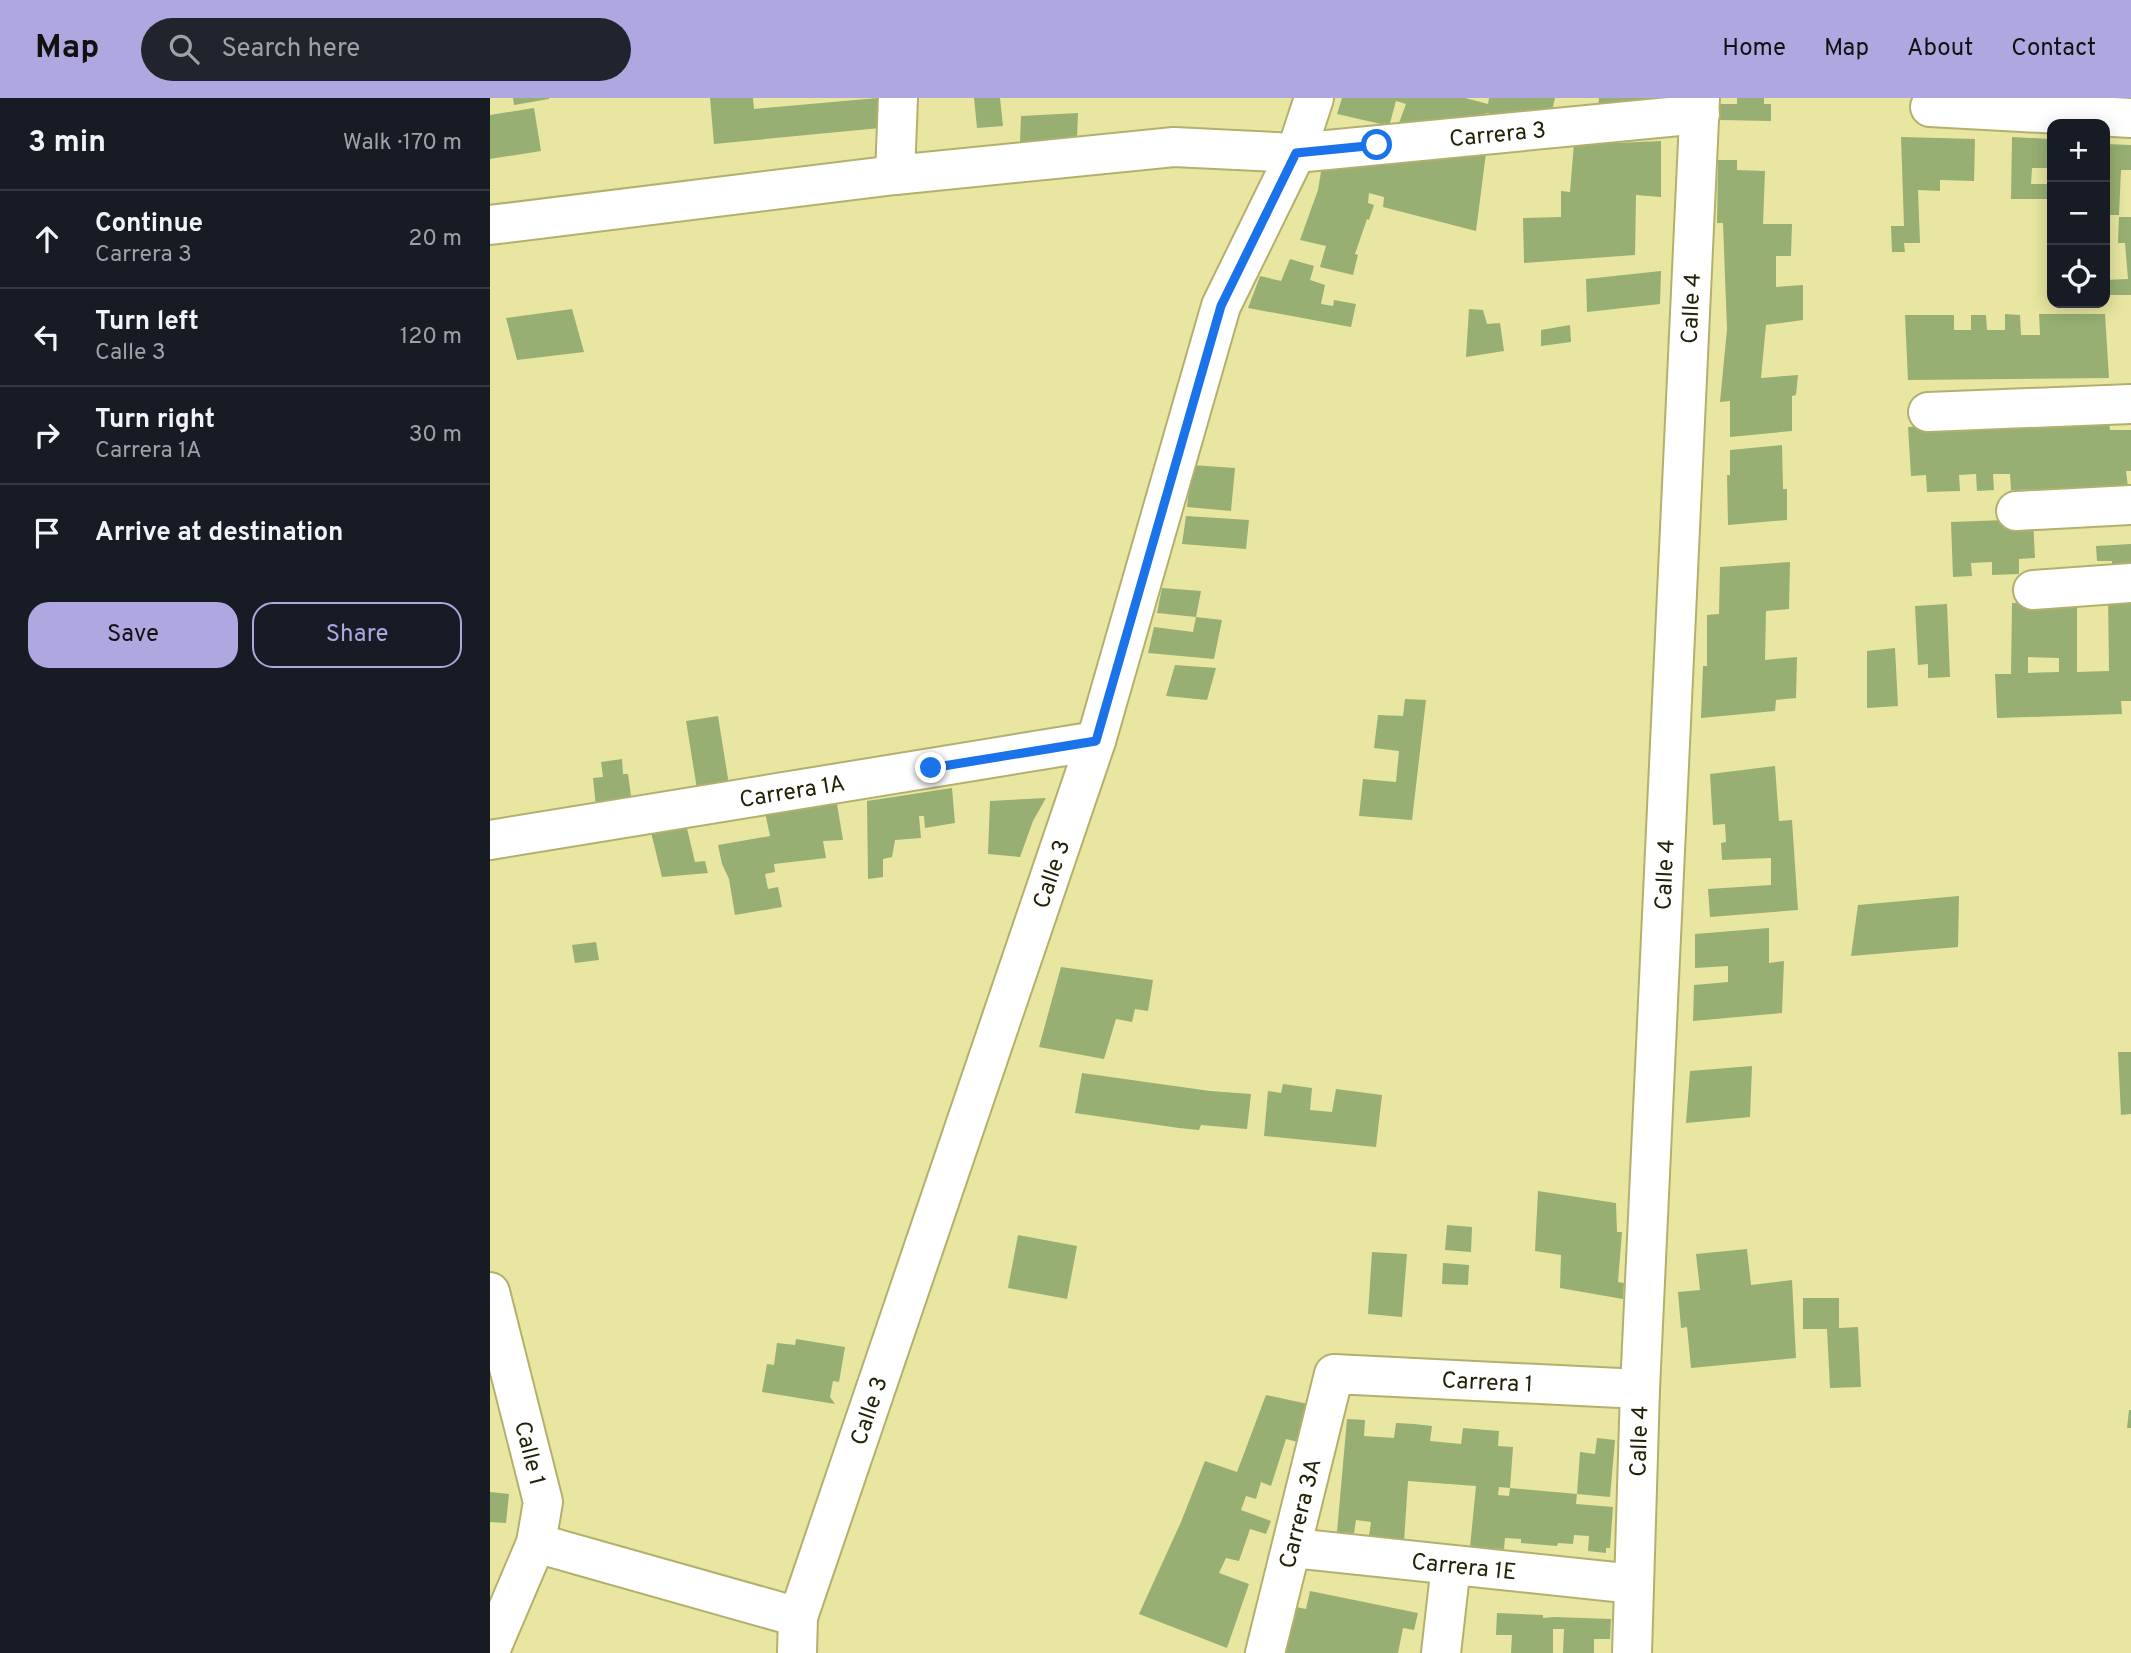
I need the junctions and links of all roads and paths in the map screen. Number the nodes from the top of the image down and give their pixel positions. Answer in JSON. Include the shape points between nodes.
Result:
{"nodes":[{"id":1,"x":898,"y":98,"type":"edge"},
{"id":2,"x":1314,"y":98,"type":"edge"},
{"id":3,"x":1700,"y":106,"type":"edge"},
{"id":4,"x":1930,"y":107,"type":"dead end"},
{"id":5,"x":2131,"y":118,"type":"edge"},
{"id":6,"x":1296,"y":153,"type":"junction"},
{"id":7,"x":895,"y":175,"type":"junction"},
{"id":8,"x":490,"y":225,"type":"edge"},
{"id":9,"x":2131,"y":404,"type":"edge"},
{"id":10,"x":1928,"y":412,"type":"dead end"},
{"id":11,"x":2131,"y":505,"type":"edge"},
{"id":12,"x":2016,"y":511,"type":"dead end"},
{"id":13,"x":2131,"y":583,"type":"edge"},
{"id":14,"x":2033,"y":590,"type":"dead end"},
{"id":15,"x":1096,"y":741,"type":"junction"},
{"id":16,"x":490,"y":840,"type":"edge"},
{"id":17,"x":490,"y":1292,"type":"edge"},
{"id":18,"x":1334,"y":1374,"type":"joint"},
{"id":19,"x":1640,"y":1389,"type":"junction"},
{"id":20,"x":536,"y":1543,"type":"junction"},
{"id":21,"x":1293,"y":1548,"type":"junction"},
{"id":22,"x":1451,"y":1565,"type":"junction"},
{"id":23,"x":1634,"y":1584,"type":"junction"},
{"id":24,"x":797,"y":1635,"type":"edge"},
{"id":25,"x":490,"y":1651,"type":"edge"},
{"id":26,"x":1265,"y":1653,"type":"edge"},
{"id":27,"x":1441,"y":1653,"type":"edge"},
{"id":28,"x":1632,"y":1653,"type":"edge"}],
"edges":[{"from":1,"to":7,"type":"street"},
{"from":2,"to":6,"type":"street","name":"Calle 3"},
{"from":3,"to":6,"type":"street","name":"Carrera 3"},
{"from":3,"to":19,"type":"street","name":"Calle 4"},
{"from":4,"to":5,"type":"street"},
{"from":6,"to":7,"type":"street","name":"Carrera 3","via":[[1174,147]]},
{"from":6,"to":15,"type":"street","name":"Calle 3","via":[[1221,306]]},
{"from":7,"to":8,"type":"street","name":"Carrera 3"},
{"from":9,"to":10,"type":"street"},
{"from":11,"to":12,"type":"street"},
{"from":13,"to":14,"type":"street"},
{"from":15,"to":16,"type":"street","name":"Carrera 1A"},
{"from":15,"to":24,"type":"street","name":"Calle 3"},
{"from":17,"to":20,"type":"street","name":"Calle 1","via":[[543,1502]]},
{"from":18,"to":19,"type":"street","name":"Carrera 1"},
{"from":18,"to":21,"type":"street","name":"Carrera 3A"},
{"from":19,"to":23,"type":"street","name":"Calle 4"},
{"from":20,"to":24,"type":"street"},
{"from":20,"to":25,"type":"street","name":"Calle 1"},
{"from":21,"to":22,"type":"street","name":"Carrera 1E"},
{"from":21,"to":26,"type":"street","name":"Carrera 3A"},
{"from":22,"to":23,"type":"street","name":"Carrera 1E"},
{"from":22,"to":27,"type":"street"},
{"from":23,"to":28,"type":"street","name":"Calle 4"}]}
